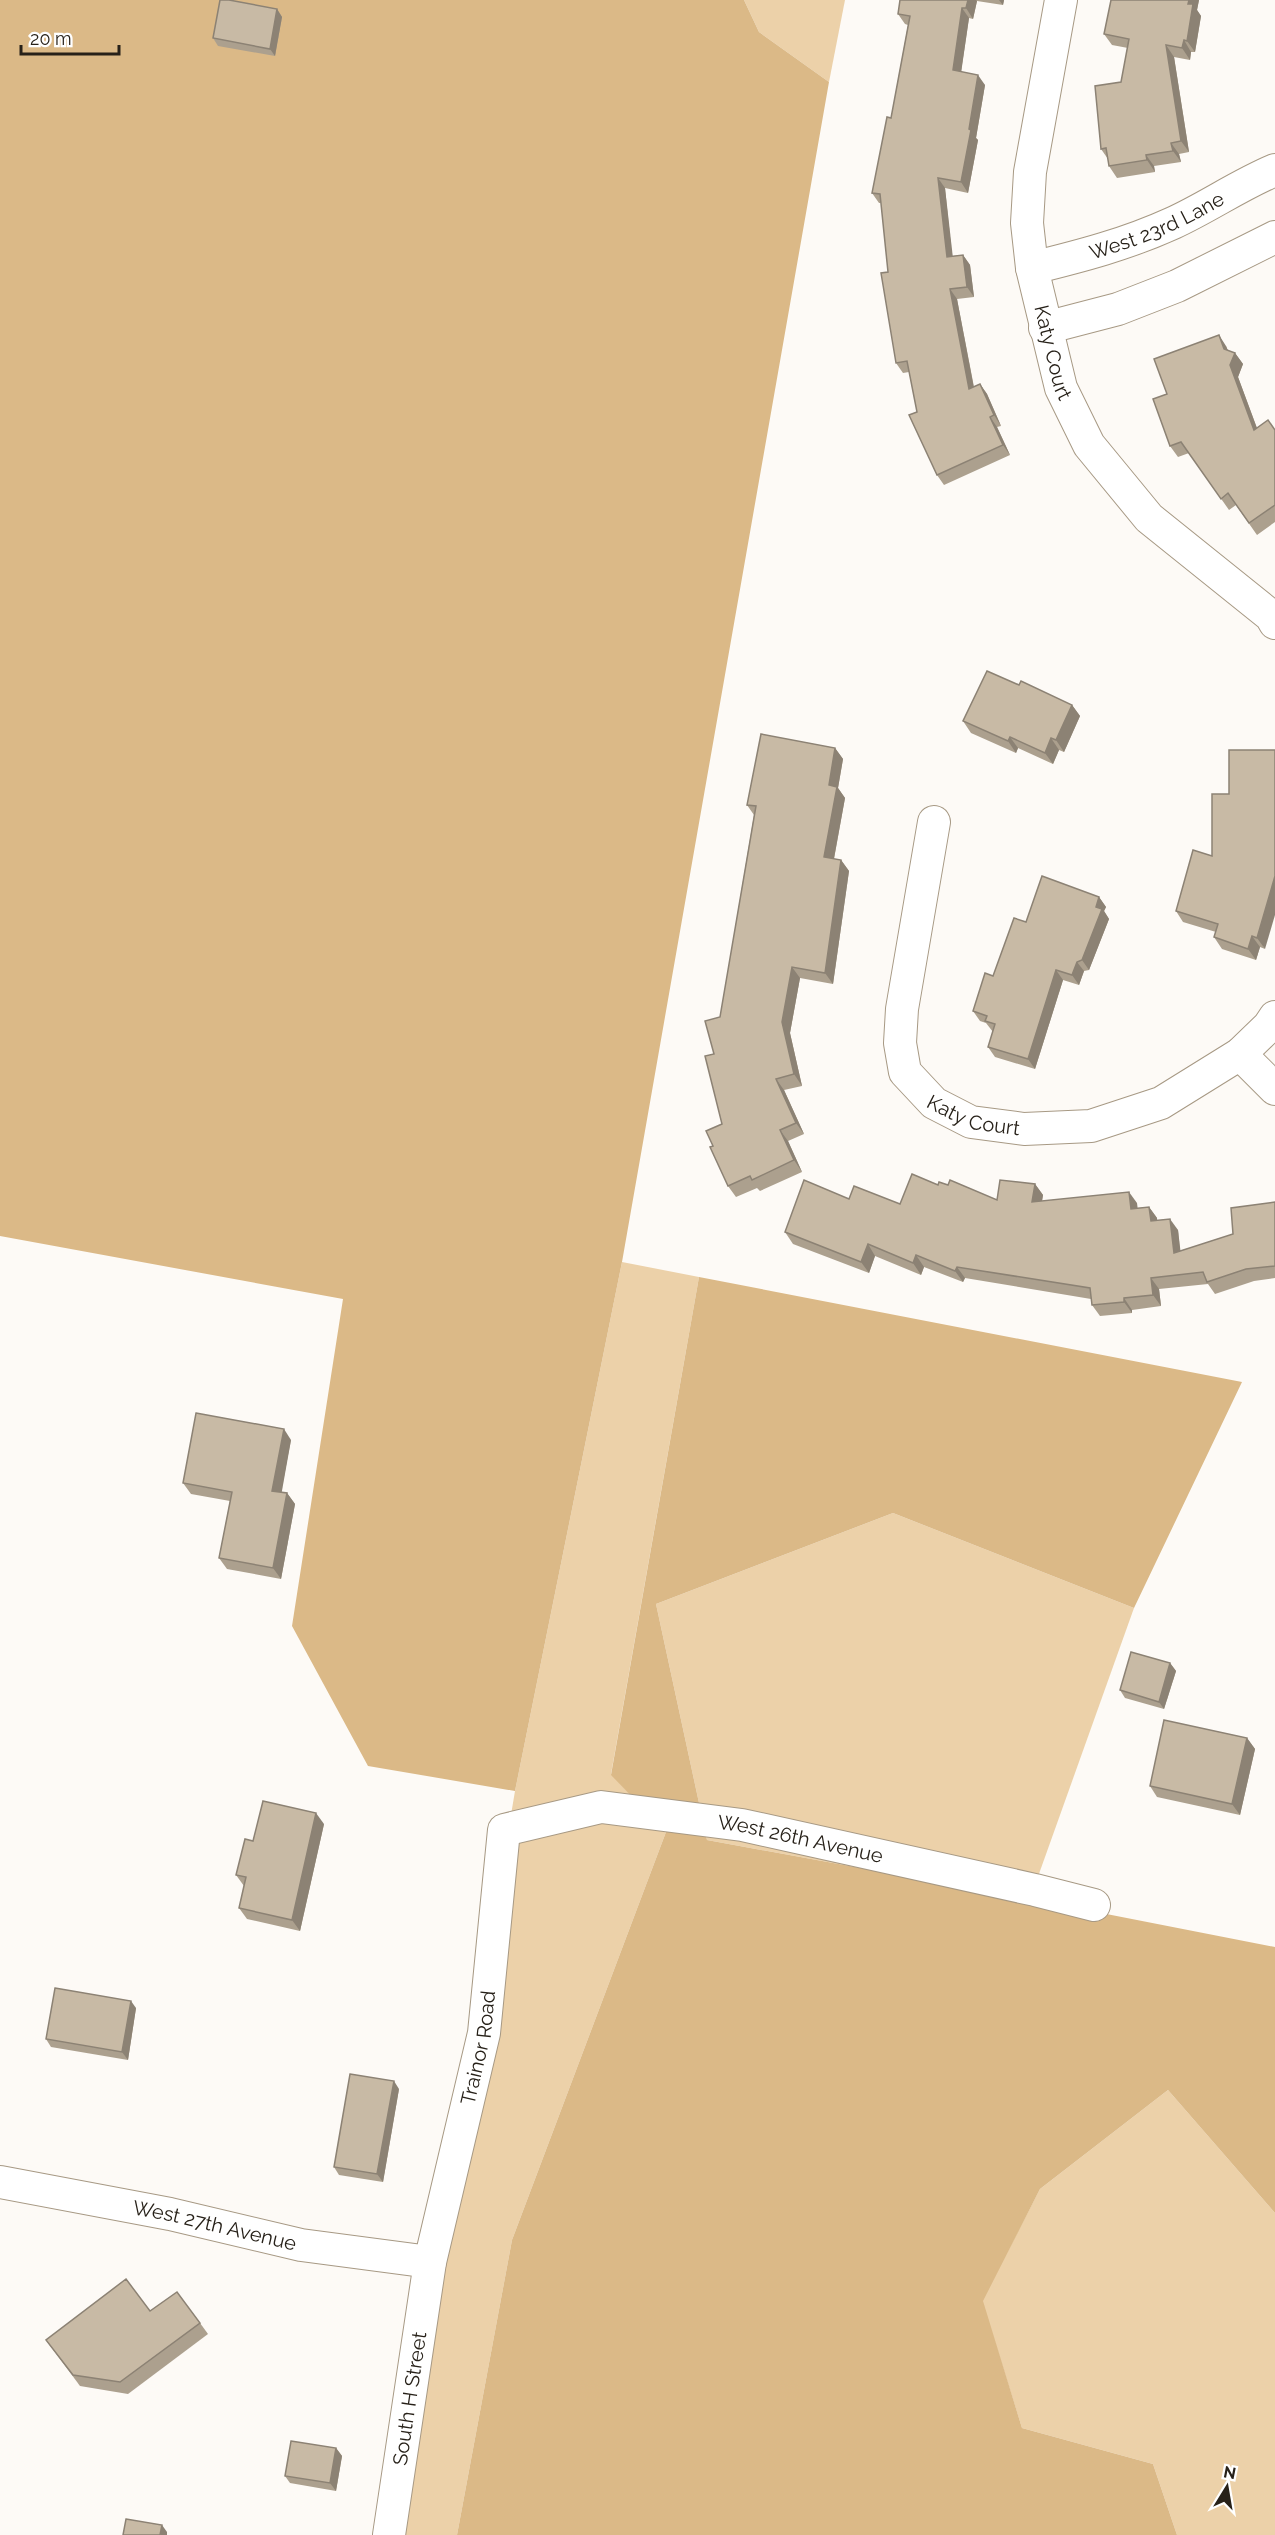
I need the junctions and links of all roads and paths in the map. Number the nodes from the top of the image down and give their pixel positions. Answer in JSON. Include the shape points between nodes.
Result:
{"nodes":[{"id":1,"x":1061,"y":0,"type":"edge"},
{"id":2,"x":1275,"y":170,"type":"edge"},
{"id":3,"x":1275,"y":237,"type":"edge"},
{"id":4,"x":1032,"y":268,"type":"junction"},
{"id":5,"x":1045,"y":328,"type":"junction"},
{"id":6,"x":1275,"y":623,"type":"edge"},
{"id":7,"x":934,"y":822,"type":"dead end"},
{"id":8,"x":1273,"y":1025,"type":"edge"},
{"id":9,"x":1240,"y":1054,"type":"junction"},
{"id":10,"x":1275,"y":1089,"type":"edge"},
{"id":11,"x":504,"y":1830,"type":"joint"},
{"id":12,"x":1094,"y":1905,"type":"dead end"},
{"id":13,"x":0,"y":2182,"type":"edge"},
{"id":14,"x":430,"y":2262,"type":"junction"},
{"id":15,"x":389,"y":2535,"type":"edge"}],
"edges":[{"from":1,"to":4,"type":"street","name":"Katy Court","via":[[1030,172],[1028,223]]},
{"from":2,"to":4,"type":"street","name":"West 23rd Lane","via":[[1174,223],[1115,247]]},
{"from":3,"to":5,"type":"street","via":[[1177,286],[1118,309]]},
{"from":4,"to":5,"type":"street","name":"Katy Court"},
{"from":5,"to":6,"type":"street","name":"Katy Court","via":[[1061,388],[1089,445],[1149,518]]},
{"from":7,"to":9,"type":"street","name":"Katy Court","via":[[902,1009],[900,1043],[904,1072],[934,1102],[971,1122],[1024,1129],[1091,1126],[1161,1103]]},
{"from":8,"to":9,"type":"street","name":"Katy Court"},
{"from":9,"to":10,"type":"street"},
{"from":11,"to":12,"type":"street","name":"West 26th Avenue","via":[[601,1807],[742,1825]]},
{"from":11,"to":14,"type":"street","name":"Trainor Road","via":[[484,2033]]},
{"from":13,"to":14,"type":"street","name":"West 27th Avenue","via":[[170,2214],[301,2245]]},
{"from":14,"to":15,"type":"street","name":"South H Street"}]}
